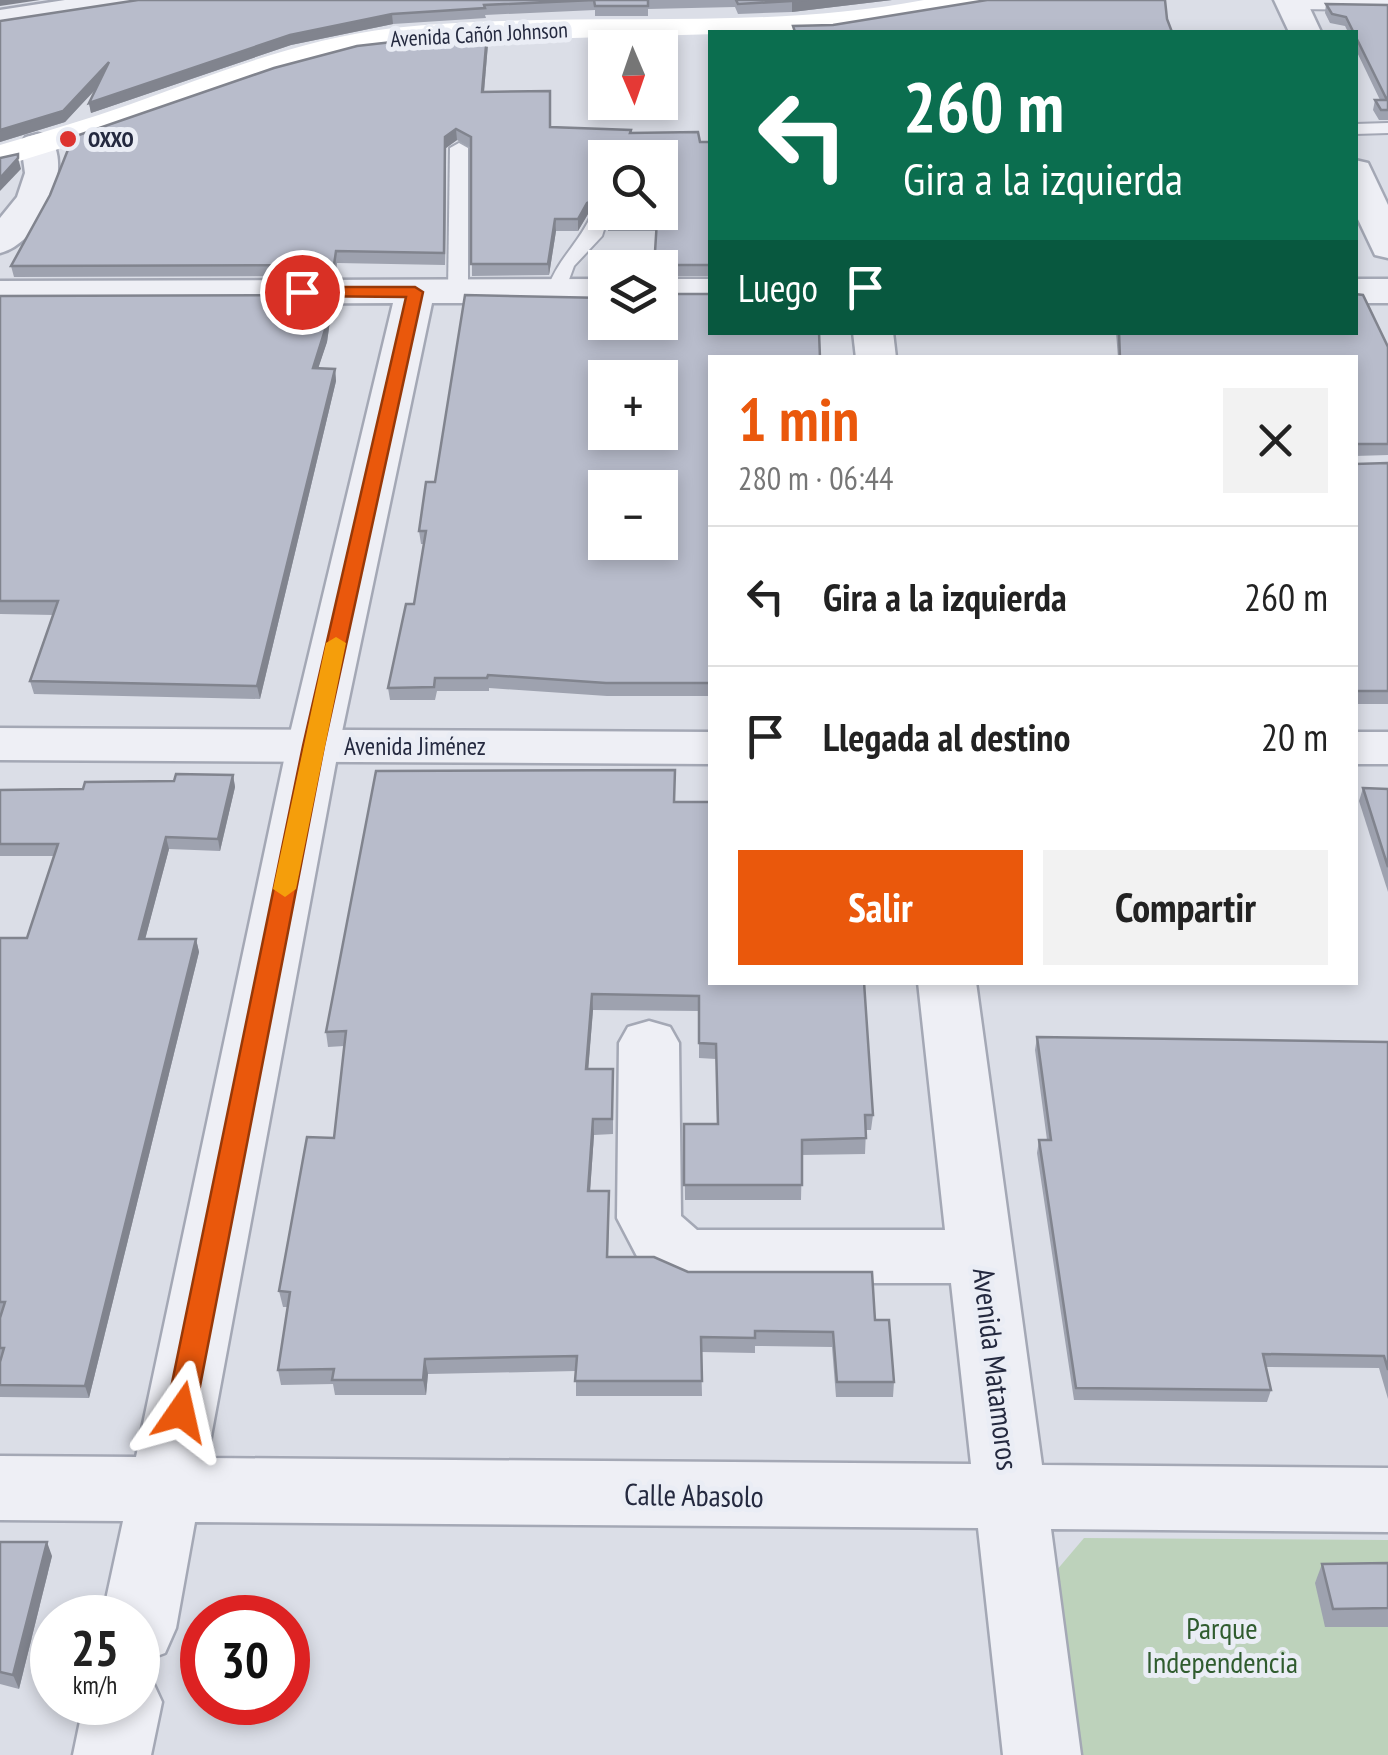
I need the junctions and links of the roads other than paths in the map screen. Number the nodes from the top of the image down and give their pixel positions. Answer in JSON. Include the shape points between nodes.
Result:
{"nodes":[{"id":1,"x":128,"y":0,"type":"edge"},
{"id":2,"x":974,"y":0,"type":"edge"},
{"id":3,"x":1388,"y":5,"type":"edge"},
{"id":4,"x":1287,"y":14,"type":"edge"},
{"id":5,"x":0,"y":19,"type":"edge"},
{"id":6,"x":1388,"y":128,"type":"edge"},
{"id":7,"x":1358,"y":129,"type":"edge"},
{"id":8,"x":38,"y":144,"type":"junction"},
{"id":9,"x":459,"y":148,"type":"edge"},
{"id":10,"x":0,"y":156,"type":"edge"},
{"id":11,"x":1358,"y":178,"type":"edge"},
{"id":12,"x":596,"y":230,"type":"edge"},
{"id":13,"x":0,"y":242,"type":"edge"},
{"id":14,"x":1388,"y":246,"type":"edge"},
{"id":15,"x":678,"y":291,"type":"edge"},
{"id":16,"x":708,"y":291,"type":"edge"},
{"id":17,"x":1358,"y":291,"type":"edge"},
{"id":18,"x":1388,"y":291,"type":"edge"},
{"id":19,"x":436,"y":292,"type":"junction"},
{"id":20,"x":556,"y":292,"type":"junction"},
{"id":21,"x":588,"y":292,"type":"edge"},
{"id":22,"x":0,"y":293,"type":"edge"},
{"id":23,"x":0,"y":744,"type":"edge"},
{"id":24,"x":313,"y":746,"type":"junction"},
{"id":25,"x":708,"y":748,"type":"edge"},
{"id":26,"x":1358,"y":748,"type":"edge"},
{"id":27,"x":1388,"y":748,"type":"edge"},
{"id":28,"x":948,"y":985,"type":"edge"},
{"id":29,"x":650,"y":1043,"type":"dead end"},
{"id":30,"x":981,"y":1256,"type":"junction"},
{"id":31,"x":0,"y":1488,"type":"edge"},
{"id":32,"x":165,"y":1490,"type":"junction"},
{"id":33,"x":1011,"y":1500,"type":"junction"},
{"id":34,"x":1388,"y":1500,"type":"edge"},
{"id":35,"x":144,"y":1595,"type":"edge"},
{"id":36,"x":118,"y":1725,"type":"edge"},
{"id":37,"x":112,"y":1755,"type":"edge"},
{"id":38,"x":1042,"y":1755,"type":"edge"}],
"edges":[{"from":1,"to":5,"type":"street"},
{"from":2,"to":8,"type":"main road","name":"Avenida Cañón Johnson","via":[[845,20],[467,32],[332,46]]},
{"from":3,"to":4,"type":"lane"},
{"from":6,"to":7,"type":"lane"},
{"from":8,"to":10,"type":"main road","name":"Avenida Cañón Johnson"},
{"from":8,"to":13,"type":"street","via":[[43,181]]},
{"from":9,"to":19,"type":"lane"},
{"from":11,"to":14,"type":"street"},
{"from":12,"to":20,"type":"lane","via":[[564,265]]},
{"from":15,"to":16,"type":"street"},
{"from":17,"to":18,"type":"street"},
{"from":19,"to":20,"type":"street"},
{"from":19,"to":22,"type":"street"},
{"from":19,"to":24,"type":"street"},
{"from":20,"to":21,"type":"street"},
{"from":23,"to":24,"type":"street","name":"Avenida Jiménez"},
{"from":24,"to":25,"type":"street","name":"Avenida Jiménez"},
{"from":24,"to":32,"type":"street"},
{"from":26,"to":27,"type":"street"},
{"from":28,"to":30,"type":"street","name":"Avenida Matamoros"},
{"from":29,"to":30,"type":"street","via":[[650,1218],[663,1243],[688,1257]]},
{"from":30,"to":33,"type":"street","name":"Avenida Matamoros"},
{"from":31,"to":32,"type":"street","name":"Calle Abasolo"},
{"from":32,"to":33,"type":"street","name":"Calle Abasolo"},
{"from":32,"to":35,"type":"street"},
{"from":33,"to":34,"type":"street","name":"Calle Abasolo"},
{"from":33,"to":38,"type":"street","name":"Avenida Matamoros"},
{"from":36,"to":37,"type":"street"}]}
